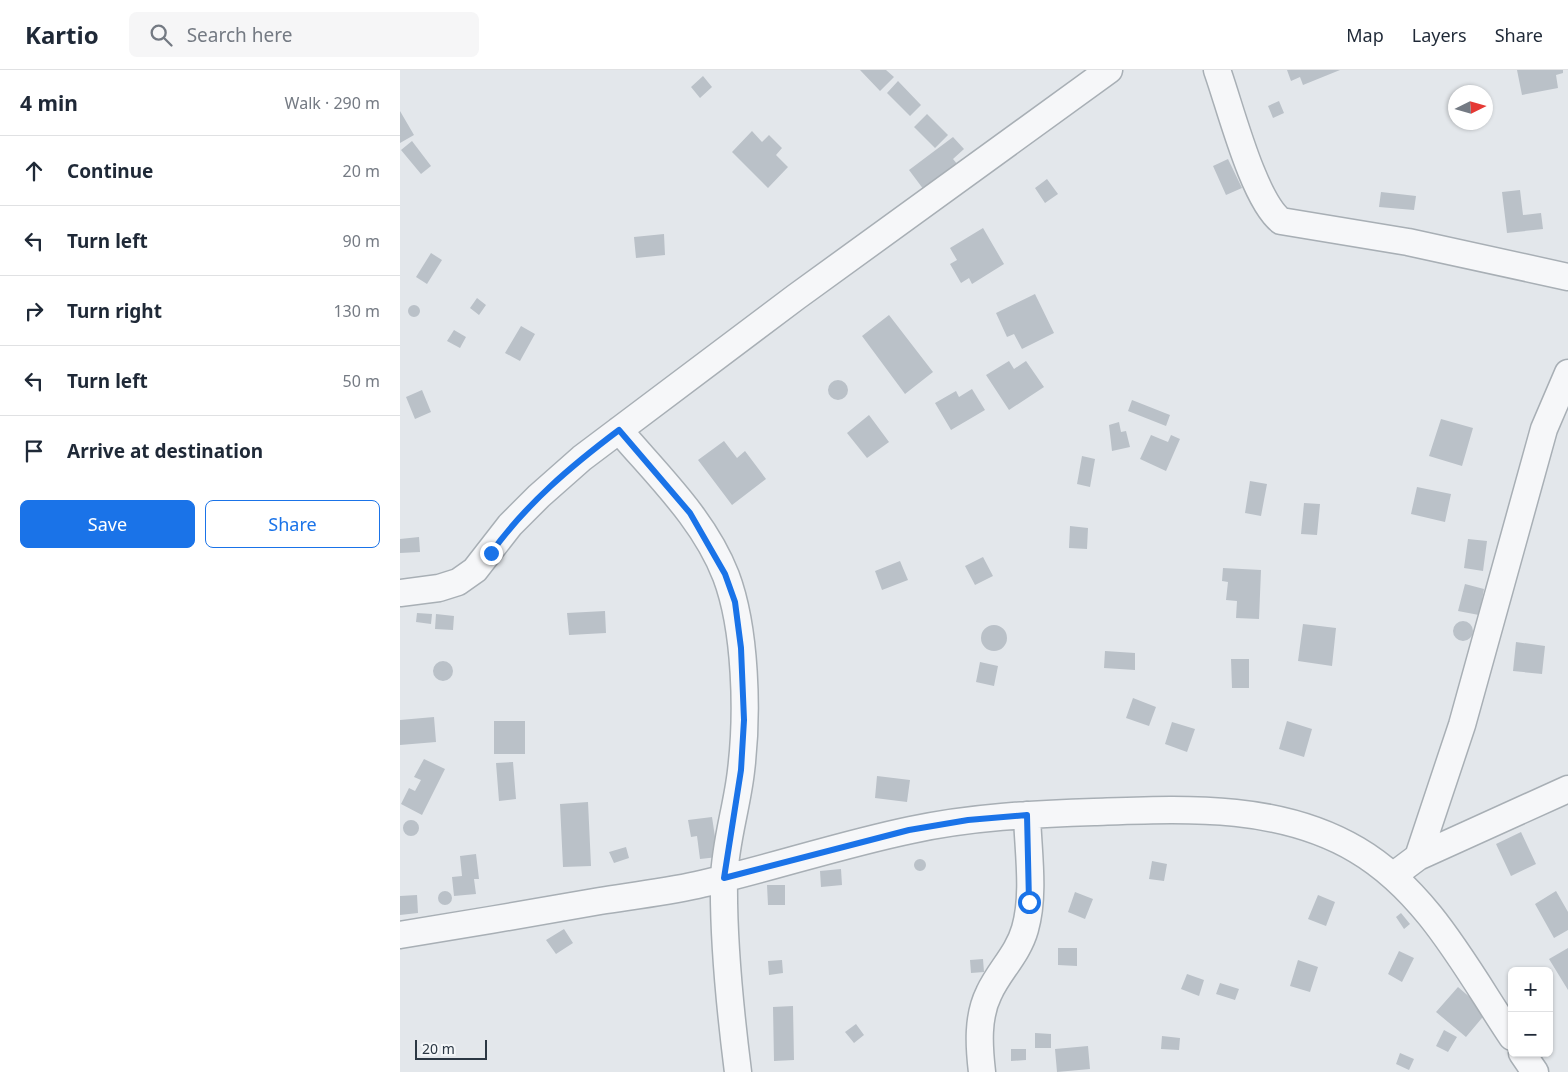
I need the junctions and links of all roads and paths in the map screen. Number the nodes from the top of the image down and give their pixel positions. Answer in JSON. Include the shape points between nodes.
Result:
{"nodes":[{"id":1,"x":1109,"y":70,"type":"edge"},
{"id":2,"x":1217,"y":70,"type":"edge"},
{"id":3,"x":1568,"y":277,"type":"edge"},
{"id":4,"x":1568,"y":373,"type":"edge"},
{"id":5,"x":619,"y":430,"type":"junction"},
{"id":6,"x":400,"y":593,"type":"edge"},
{"id":7,"x":1568,"y":789,"type":"edge"},
{"id":8,"x":1027,"y":815,"type":"junction"},
{"id":9,"x":1418,"y":857,"type":"junction"},
{"id":10,"x":1394,"y":875,"type":"junction"},
{"id":11,"x":724,"y":878,"type":"junction"},
{"id":12,"x":400,"y":935,"type":"edge"},
{"id":13,"x":1508,"y":1031,"type":"edge"},
{"id":14,"x":1525,"y":1057,"type":"edge"},
{"id":15,"x":738,"y":1072,"type":"edge"},
{"id":16,"x":982,"y":1072,"type":"edge"},
{"id":17,"x":1535,"y":1072,"type":"edge"}],
"edges":[{"from":1,"to":5,"type":"street"},
{"from":2,"to":3,"type":"street","via":[[1254,178],[1268,207],[1281,220],[1408,242]]},
{"from":4,"to":9,"type":"street","via":[[1544,429],[1462,725]]},
{"from":5,"to":6,"type":"street","via":[[539,496],[510,525],[476,570],[452,584]]},
{"from":5,"to":11,"type":"street","via":[[690,513],[725,574],[735,602],[744,720],[741,770]]},
{"from":7,"to":9,"type":"street"},
{"from":8,"to":10,"type":"street","via":[[1199,809],[1249,814],[1291,822],[1319,832],[1356,849]]},
{"from":8,"to":11,"type":"street","via":[[909,830]]},
{"from":8,"to":16,"type":"street","via":[[1029,902],[1025,928],[1019,946],[989,992],[982,1009]]},
{"from":9,"to":10,"type":"street"},
{"from":10,"to":13,"type":"street","via":[[1428,912]]},
{"from":11,"to":12,"type":"street","via":[[693,886]]},
{"from":11,"to":15,"type":"street"},
{"from":14,"to":17,"type":"street"}]}
